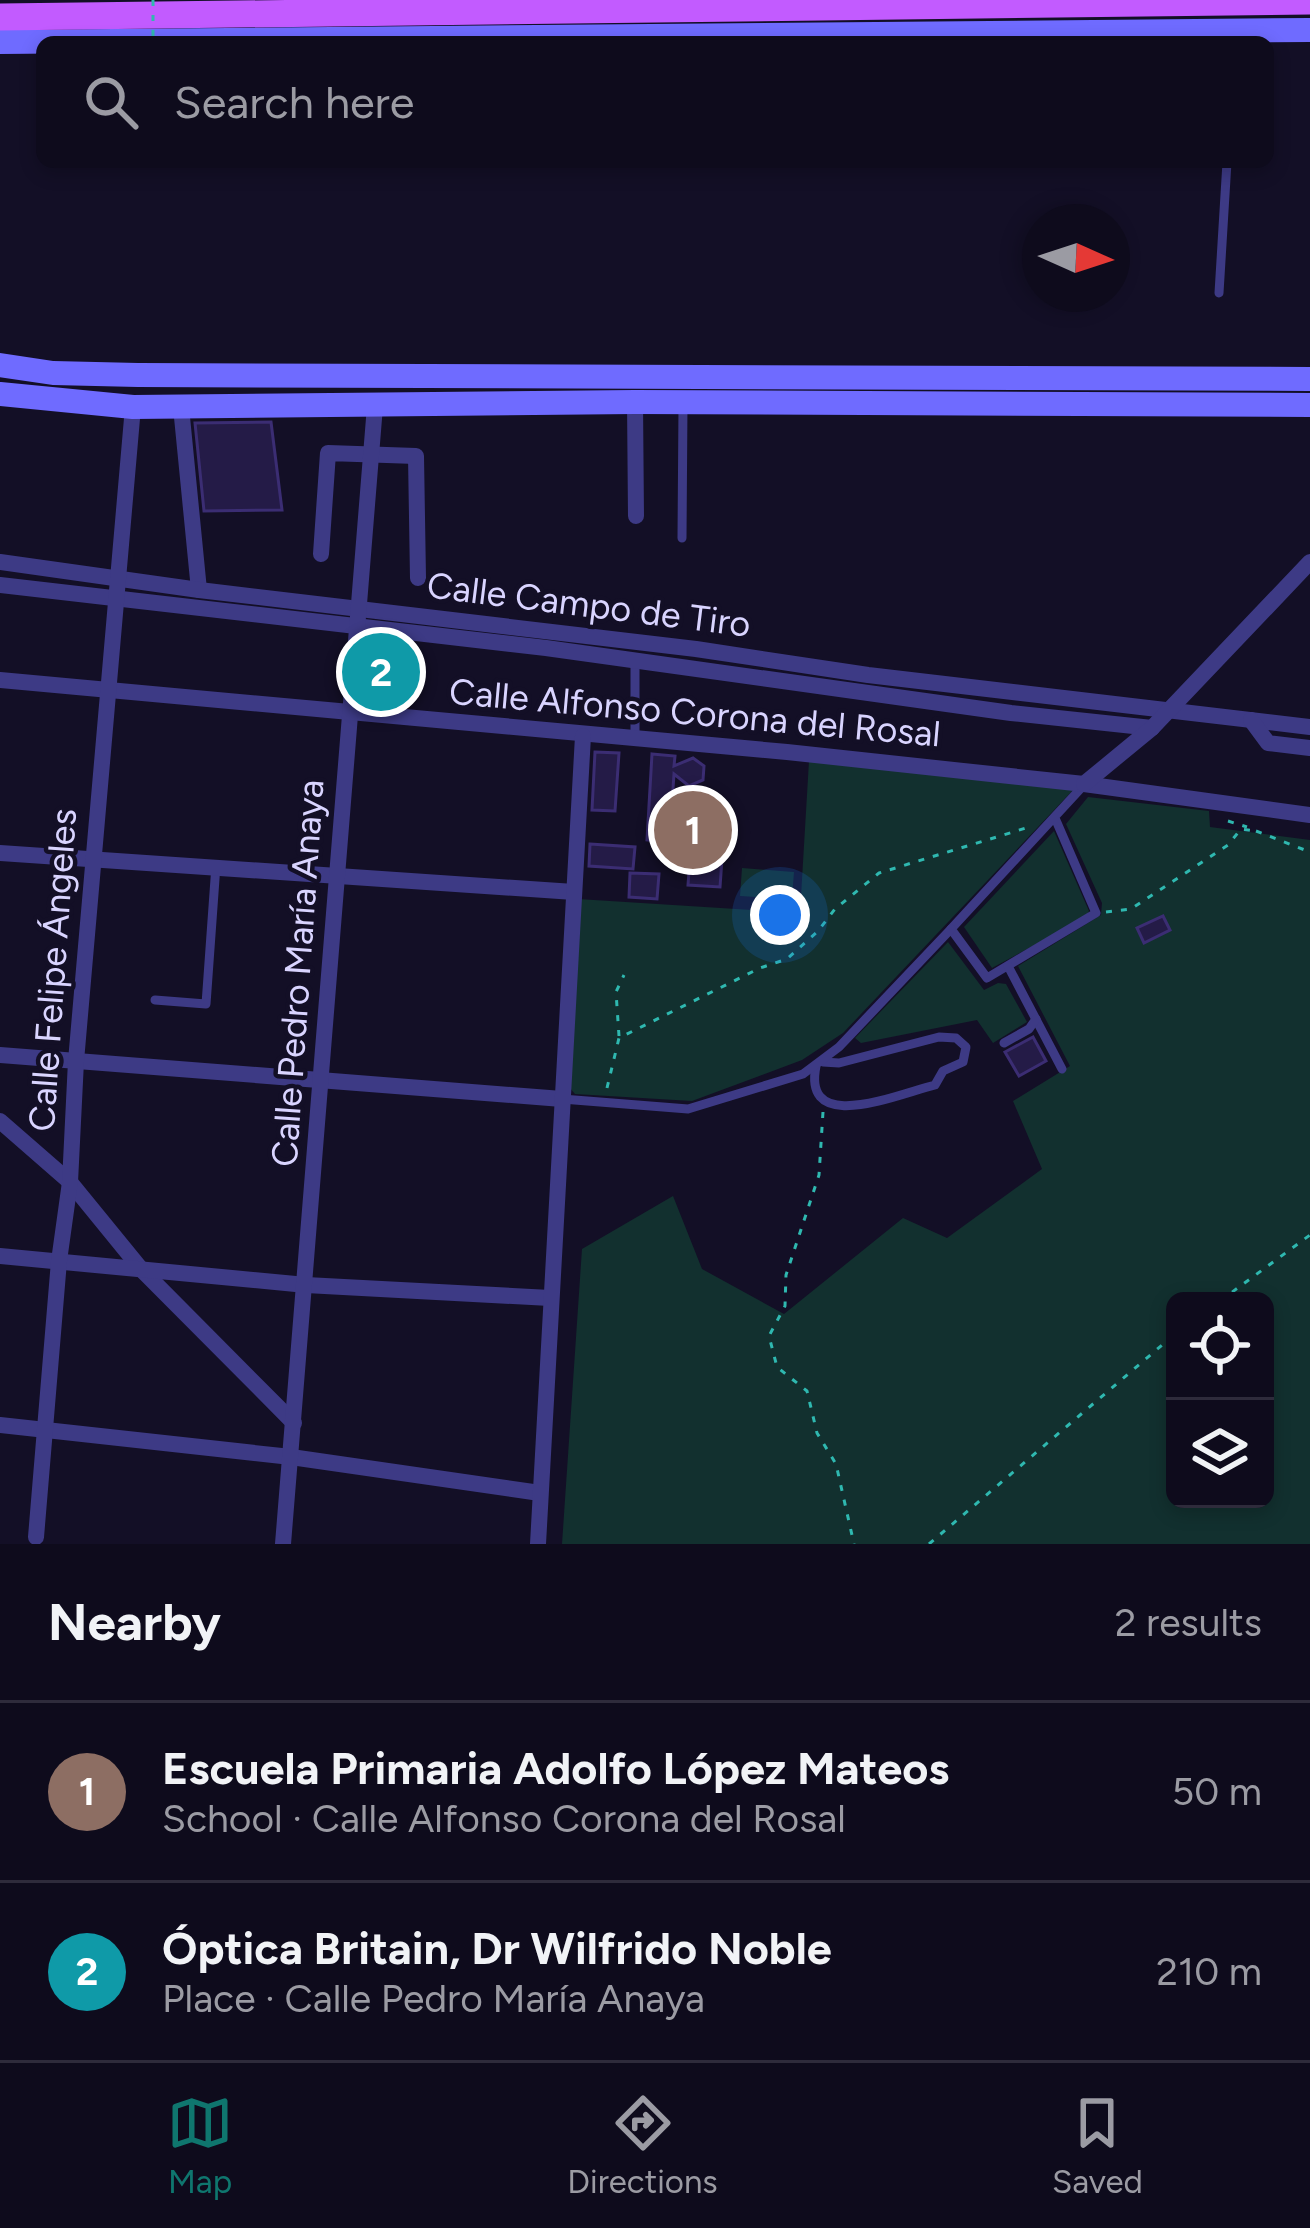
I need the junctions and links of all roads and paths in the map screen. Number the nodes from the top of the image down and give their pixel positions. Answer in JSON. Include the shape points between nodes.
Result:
{"nodes":[{"id":1,"x":153,"y":0,"type":"edge"},
{"id":2,"x":1310,"y":2,"type":"edge"},
{"id":3,"x":0,"y":17,"type":"edge"},
{"id":4,"x":1310,"y":30,"type":"edge"},
{"id":5,"x":153,"y":36,"type":"edge"},
{"id":6,"x":1234,"y":36,"type":"edge"},
{"id":7,"x":0,"y":41,"type":"edge"},
{"id":8,"x":36,"y":41,"type":"edge"},
{"id":9,"x":1227,"y":168,"type":"edge"},
{"id":10,"x":1220,"y":292,"type":"dead end"},
{"id":11,"x":0,"y":365,"type":"edge"},
{"id":12,"x":1310,"y":379,"type":"edge"},
{"id":13,"x":0,"y":394,"type":"edge"},
{"id":14,"x":660,"y":396,"type":"junction"},
{"id":15,"x":1310,"y":405,"type":"edge"},
{"id":16,"x":376,"y":406,"type":"junction"},
{"id":17,"x":133,"y":407,"type":"junction"},
{"id":18,"x":181,"y":407,"type":"junction"},
{"id":19,"x":372,"y":454,"type":"junction"},
{"id":20,"x":636,"y":516,"type":"dead end"},
{"id":21,"x":682,"y":538,"type":"dead end"},
{"id":22,"x":321,"y":554,"type":"dead end"},
{"id":23,"x":0,"y":562,"type":"edge"},
{"id":24,"x":1310,"y":562,"type":"edge"},
{"id":25,"x":418,"y":578,"type":"dead end"},
{"id":26,"x":117,"y":579,"type":"junction"},
{"id":27,"x":0,"y":585,"type":"edge"},
{"id":28,"x":199,"y":590,"type":"junction"},
{"id":29,"x":115,"y":602,"type":"junction"},
{"id":30,"x":359,"y":618,"type":"junction"},
{"id":31,"x":695,"y":658,"type":"junction"},
{"id":32,"x":635,"y":659,"type":"junction"},
{"id":33,"x":0,"y":680,"type":"edge"},
{"id":34,"x":867,"y":684,"type":"junction"},
{"id":35,"x":107,"y":689,"type":"junction"},
{"id":36,"x":1015,"y":692,"type":"junction"},
{"id":37,"x":1170,"y":710,"type":"junction"},
{"id":38,"x":351,"y":711,"type":"junction"},
{"id":39,"x":1011,"y":713,"type":"junction"},
{"id":40,"x":1251,"y":720,"type":"junction"},
{"id":41,"x":1310,"y":727,"type":"edge"},
{"id":42,"x":1152,"y":728,"type":"junction"},
{"id":43,"x":583,"y":736,"type":"junction"},
{"id":44,"x":635,"y":740,"type":"junction"},
{"id":45,"x":1310,"y":748,"type":"edge"},
{"id":46,"x":1084,"y":784,"type":"junction"},
{"id":47,"x":1310,"y":815,"type":"edge"},
{"id":48,"x":1054,"y":818,"type":"junction"},
{"id":49,"x":1219,"y":819,"type":"dead end"},
{"id":50,"x":1046,"y":828,"type":"junction"},
{"id":51,"x":1256,"y":830,"type":"junction"},
{"id":52,"x":1310,"y":852,"type":"edge"},
{"id":53,"x":0,"y":853,"type":"edge"},
{"id":54,"x":93,"y":860,"type":"junction"},
{"id":55,"x":216,"y":865,"type":"junction"},
{"id":56,"x":338,"y":875,"type":"junction"},
{"id":57,"x":574,"y":892,"type":"junction"},
{"id":58,"x":1096,"y":913,"type":"junction"},
{"id":59,"x":951,"y":929,"type":"junction"},
{"id":60,"x":1008,"y":966,"type":"junction"},
{"id":61,"x":624,"y":975,"type":"dead end"},
{"id":62,"x":155,"y":1000,"type":"dead end"},
{"id":63,"x":1036,"y":1019,"type":"junction"},
{"id":64,"x":619,"y":1038,"type":"junction"},
{"id":65,"x":1004,"y":1043,"type":"dead end"},
{"id":66,"x":0,"y":1055,"type":"edge"},
{"id":67,"x":76,"y":1061,"type":"junction"},
{"id":68,"x":819,"y":1064,"type":"junction"},
{"id":69,"x":1062,"y":1069,"type":"dead end"},
{"id":70,"x":322,"y":1080,"type":"junction"},
{"id":71,"x":562,"y":1099,"type":"junction"},
{"id":72,"x":605,"y":1102,"type":"junction"},
{"id":73,"x":827,"y":1106,"type":"junction"},
{"id":74,"x":0,"y":1121,"type":"edge"},
{"id":75,"x":70,"y":1182,"type":"junction"},
{"id":76,"x":1310,"y":1235,"type":"edge"},
{"id":77,"x":0,"y":1256,"type":"edge"},
{"id":78,"x":59,"y":1261,"type":"junction"},
{"id":79,"x":141,"y":1269,"type":"junction"},
{"id":80,"x":306,"y":1285,"type":"junction"},
{"id":81,"x":1232,"y":1292,"type":"edge"},
{"id":82,"x":550,"y":1298,"type":"junction"},
{"id":83,"x":1166,"y":1342,"type":"edge"},
{"id":84,"x":294,"y":1424,"type":"junction"},
{"id":85,"x":0,"y":1425,"type":"edge"},
{"id":86,"x":44,"y":1431,"type":"junction"},
{"id":87,"x":291,"y":1456,"type":"junction"},
{"id":88,"x":540,"y":1493,"type":"junction"},
{"id":89,"x":36,"y":1537,"type":"dead end"},
{"id":90,"x":283,"y":1544,"type":"edge"},
{"id":91,"x":538,"y":1544,"type":"edge"},
{"id":92,"x":854,"y":1544,"type":"edge"},
{"id":93,"x":929,"y":1544,"type":"edge"}],
"edges":[{"from":1,"to":5,"type":"path","bridge":true},
{"from":2,"to":3,"type":"main road"},
{"from":4,"to":6,"type":"main road"},
{"from":7,"to":8,"type":"main road"},
{"from":9,"to":10,"type":"lane"},
{"from":11,"to":14,"type":"main road"},
{"from":12,"to":14,"type":"main road"},
{"from":13,"to":17,"type":"main road"},
{"from":14,"to":15,"type":"main road"},
{"from":14,"to":16,"type":"main road"},
{"from":14,"to":20,"type":"street"},
{"from":14,"to":21,"type":"lane"},
{"from":16,"to":18,"type":"main road"},
{"from":16,"to":19,"type":"street","name":"Calle Pedro María Anaya"},
{"from":17,"to":18,"type":"main road"},
{"from":17,"to":26,"type":"street","name":"Calle Felipe Ángeles"},
{"from":18,"to":28,"type":"street"},
{"from":19,"to":22,"type":"street","via":[[328,453]]},
{"from":19,"to":25,"type":"street","via":[[416,455]]},
{"from":19,"to":30,"type":"street","name":"Calle Pedro María Anaya"},
{"from":23,"to":26,"type":"street","name":"Calle Campo de Tiro"},
{"from":24,"to":37,"type":"street"},
{"from":26,"to":28,"type":"street","name":"Calle Campo de Tiro"},
{"from":26,"to":29,"type":"street","name":"Calle Felipe Ángeles"},
{"from":27,"to":29,"type":"street","name":"Calle Campo de Tiro"},
{"from":28,"to":30,"type":"street","name":"Calle Campo de Tiro"},
{"from":29,"to":30,"type":"street","name":"Calle Campo de Tiro"},
{"from":29,"to":35,"type":"street","name":"Calle Felipe Ángeles"},
{"from":30,"to":31,"type":"street","name":"Calle Campo de Tiro"},
{"from":30,"to":32,"type":"street","name":"Calle Campo de Tiro"},
{"from":30,"to":38,"type":"street","name":"Calle Pedro María Anaya"},
{"from":31,"to":32,"type":"street","name":"Calle Campo de Tiro"},
{"from":31,"to":34,"type":"street","name":"Calle Campo de Tiro"},
{"from":32,"to":44,"type":"lane"},
{"from":33,"to":35,"type":"street","name":"Calle Alfonso Corona del Rosal"},
{"from":34,"to":36,"type":"street","name":"Calle Campo de Tiro"},
{"from":34,"to":39,"type":"street","name":"Calle Campo de Tiro"},
{"from":35,"to":38,"type":"street","name":"Calle Alfonso Corona del Rosal"},
{"from":35,"to":54,"type":"street","name":"Calle Felipe Ángeles"},
{"from":36,"to":37,"type":"street","name":"Calle Campo de Tiro"},
{"from":36,"to":39,"type":"street"},
{"from":37,"to":40,"type":"street","name":"Calle Campo de Tiro"},
{"from":37,"to":42,"type":"street"},
{"from":38,"to":43,"type":"street","name":"Calle Alfonso Corona del Rosal"},
{"from":38,"to":56,"type":"street","name":"Calle Pedro María Anaya"},
{"from":39,"to":42,"type":"street","name":"Calle Campo de Tiro"},
{"from":40,"to":41,"type":"street","name":"Calle Campo de Tiro"},
{"from":40,"to":45,"type":"street","via":[[1268,742]]},
{"from":42,"to":46,"type":"street"},
{"from":43,"to":44,"type":"street","name":"Calle Alfonso Corona del Rosal"},
{"from":43,"to":57,"type":"street"},
{"from":44,"to":46,"type":"street","name":"Calle Alfonso Corona del Rosal"},
{"from":46,"to":47,"type":"street","name":"Calle Alfonso Corona del Rosal"},
{"from":46,"to":48,"type":"lane"},
{"from":48,"to":50,"type":"lane"},
{"from":48,"to":58,"type":"lane"},
{"from":49,"to":51,"type":"path"},
{"from":50,"to":59,"type":"lane"},
{"from":50,"to":64,"type":"path","via":[[879,873],[787,959]]},
{"from":51,"to":52,"type":"path"},
{"from":51,"to":58,"type":"path","via":[[1241,829],[1131,909]]},
{"from":53,"to":54,"type":"street"},
{"from":54,"to":55,"type":"street"},
{"from":54,"to":67,"type":"street","name":"Calle Felipe Ángeles"},
{"from":55,"to":56,"type":"street"},
{"from":55,"to":62,"type":"lane","via":[[206,1004]]},
{"from":56,"to":57,"type":"street"},
{"from":56,"to":70,"type":"street","name":"Calle Pedro María Anaya"},
{"from":57,"to":71,"type":"street"},
{"from":58,"to":60,"type":"lane"},
{"from":59,"to":60,"type":"lane","via":[[987,978]]},
{"from":59,"to":68,"type":"lane"},
{"from":60,"to":63,"type":"lane"},
{"from":61,"to":64,"type":"path","via":[[616,992]]},
{"from":63,"to":65,"type":"lane"},
{"from":63,"to":69,"type":"lane"},
{"from":64,"to":72,"type":"path"},
{"from":66,"to":67,"type":"street"},
{"from":67,"to":70,"type":"street"},
{"from":67,"to":75,"type":"street","name":"Calle Felipe Ángeles"},
{"from":68,"to":72,"type":"lane","via":[[688,1108]]},
{"from":68,"to":73,"type":"lane","via":[[812,1083]]},
{"from":68,"to":73,"type":"lane","via":[[939,1037],[966,1047],[963,1062],[935,1085]]},
{"from":70,"to":71,"type":"street"},
{"from":70,"to":80,"type":"street","name":"Calle Pedro María Anaya"},
{"from":71,"to":72,"type":"lane"},
{"from":71,"to":82,"type":"street"},
{"from":73,"to":92,"type":"path","via":[[819,1117],[819,1174],[786,1275],[785,1306],[769,1336],[777,1367],[807,1391],[836,1464]]},
{"from":74,"to":75,"type":"street"},
{"from":75,"to":78,"type":"street","name":"Calle Felipe Ángeles"},
{"from":75,"to":79,"type":"street"},
{"from":76,"to":81,"type":"path"},
{"from":77,"to":78,"type":"street"},
{"from":78,"to":79,"type":"street"},
{"from":78,"to":86,"type":"street","name":"Calle Felipe Ángeles"},
{"from":79,"to":80,"type":"street"},
{"from":79,"to":84,"type":"street"},
{"from":80,"to":82,"type":"street"},
{"from":80,"to":84,"type":"street","name":"Calle Pedro María Anaya"},
{"from":82,"to":88,"type":"street"},
{"from":83,"to":93,"type":"path"},
{"from":84,"to":87,"type":"street","name":"Calle Pedro María Anaya"},
{"from":85,"to":86,"type":"street"},
{"from":86,"to":87,"type":"street"},
{"from":86,"to":89,"type":"street","name":"Calle Felipe Ángeles"},
{"from":87,"to":88,"type":"street"},
{"from":87,"to":90,"type":"street","name":"Calle Pedro María Anaya"},
{"from":88,"to":91,"type":"street"}]}
